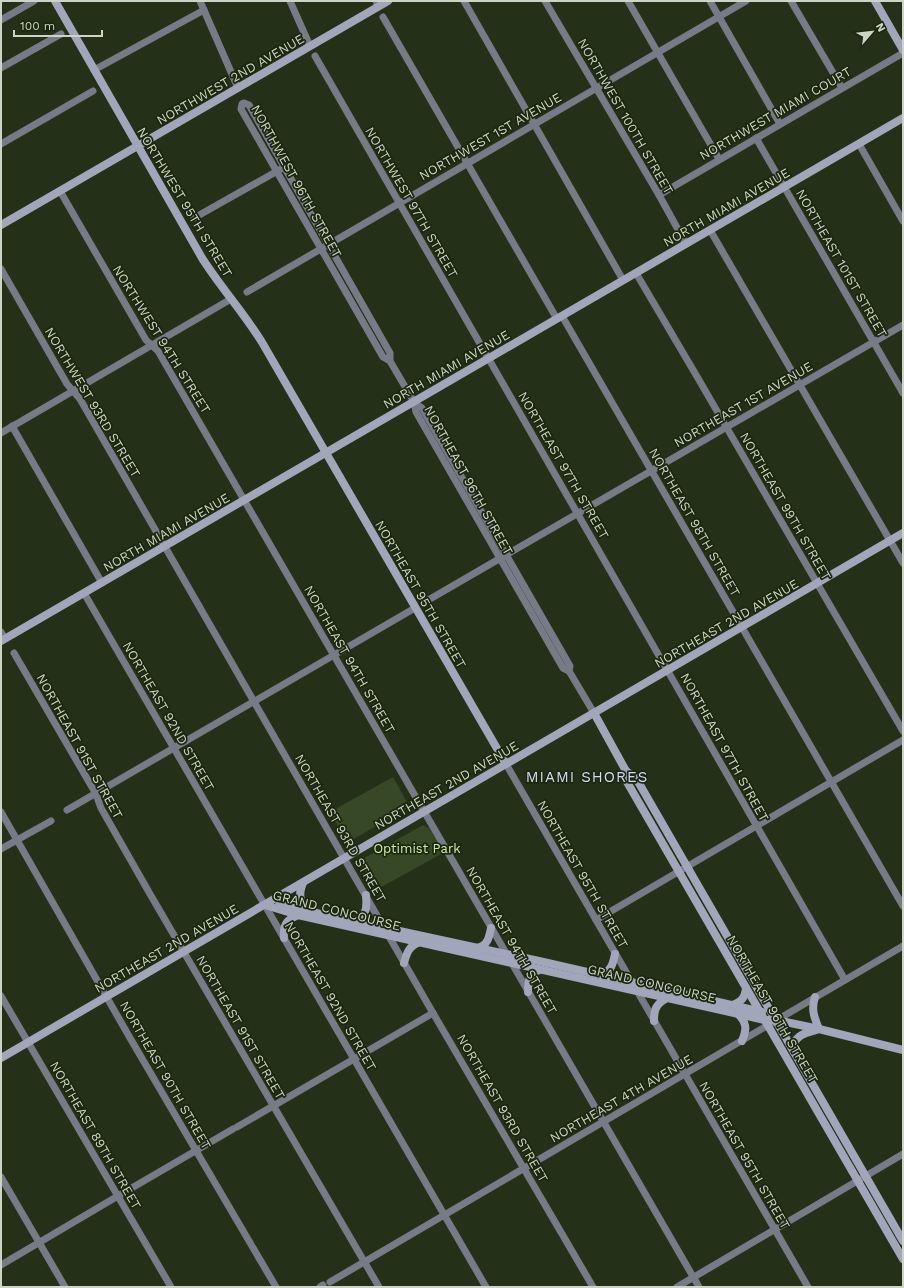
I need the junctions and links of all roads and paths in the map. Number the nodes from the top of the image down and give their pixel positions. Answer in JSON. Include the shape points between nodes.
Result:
{"nodes":[{"id":1,"x":34,"y":1,"type":"edge"},
{"id":2,"x":55,"y":1,"type":"edge"},
{"id":3,"x":200,"y":1,"type":"edge"},
{"id":4,"x":290,"y":1,"type":"edge"},
{"id":5,"x":388,"y":1,"type":"edge"},
{"id":6,"x":464,"y":1,"type":"edge"},
{"id":7,"x":545,"y":1,"type":"edge"},
{"id":8,"x":628,"y":1,"type":"edge"},
{"id":9,"x":710,"y":1,"type":"edge"},
{"id":10,"x":746,"y":1,"type":"edge"},
{"id":11,"x":791,"y":1,"type":"edge"},
{"id":12,"x":875,"y":1,"type":"edge"},
{"id":13,"x":377,"y":4,"type":"edge"},
{"id":14,"x":204,"y":10,"type":"junction"},
{"id":15,"x":719,"y":16,"type":"junction"},
{"id":16,"x":383,"y":17,"type":"dead end"},
{"id":17,"x":1,"y":20,"type":"edge"},
{"id":18,"x":61,"y":34,"type":"dead end"},
{"id":19,"x":310,"y":46,"type":"junction"},
{"id":20,"x":903,"y":50,"type":"edge"},
{"id":21,"x":658,"y":52,"type":"junction"},
{"id":22,"x":903,"y":53,"type":"edge"},
{"id":23,"x":316,"y":56,"type":"dead end"},
{"id":24,"x":1,"y":68,"type":"edge"},
{"id":25,"x":94,"y":70,"type":"junction"},
{"id":26,"x":238,"y":88,"type":"junction"},
{"id":27,"x":596,"y":88,"type":"junction"},
{"id":28,"x":842,"y":88,"type":"junction"},
{"id":29,"x":93,"y":91,"type":"dead end"},
{"id":30,"x":903,"y":118,"type":"edge"},
{"id":31,"x":534,"y":124,"type":"junction"},
{"id":32,"x":780,"y":124,"type":"junction"},
{"id":33,"x":756,"y":138,"type":"junction"},
{"id":34,"x":1,"y":144,"type":"edge"},
{"id":35,"x":859,"y":144,"type":"junction"},
{"id":36,"x":138,"y":146,"type":"junction"},
{"id":37,"x":719,"y":160,"type":"junction"},
{"id":38,"x":468,"y":163,"type":"junction"},
{"id":39,"x":284,"y":167,"type":"junction"},
{"id":40,"x":277,"y":171,"type":"junction"},
{"id":41,"x":785,"y":186,"type":"junction"},
{"id":42,"x":60,"y":191,"type":"junction"},
{"id":43,"x":659,"y":195,"type":"junction"},
{"id":44,"x":399,"y":203,"type":"junction"},
{"id":45,"x":194,"y":218,"type":"dead end"},
{"id":46,"x":903,"y":221,"type":"edge"},
{"id":47,"x":1,"y":225,"type":"edge"},
{"id":48,"x":710,"y":230,"type":"junction"},
{"id":49,"x":328,"y":244,"type":"junction"},
{"id":50,"x":686,"y":244,"type":"junction"},
{"id":51,"x":321,"y":248,"type":"junction"},
{"id":52,"x":1,"y":269,"type":"edge"},
{"id":53,"x":636,"y":273,"type":"junction"},
{"id":54,"x":623,"y":280,"type":"junction"},
{"id":55,"x":247,"y":292,"type":"dead end"},
{"id":56,"x":232,"y":300,"type":"junction"},
{"id":57,"x":559,"y":317,"type":"junction"},
{"id":58,"x":903,"y":325,"type":"edge"},
{"id":59,"x":874,"y":343,"type":"junction"},
{"id":60,"x":152,"y":346,"type":"junction"},
{"id":61,"x":488,"y":359,"type":"junction"},
{"id":62,"x":390,"y":361,"type":"junction"},
{"id":63,"x":800,"y":385,"type":"junction"},
{"id":64,"x":73,"y":391,"type":"junction"},
{"id":65,"x":903,"y":393,"type":"edge"},
{"id":66,"x":414,"y":402,"type":"junction"},
{"id":67,"x":12,"y":426,"type":"junction"},
{"id":68,"x":727,"y":427,"type":"junction"},
{"id":69,"x":1,"y":433,"type":"edge"},
{"id":70,"x":326,"y":453,"type":"junction"},
{"id":71,"x":652,"y":470,"type":"junction"},
{"id":72,"x":244,"y":500,"type":"junction"},
{"id":73,"x":579,"y":514,"type":"junction"},
{"id":74,"x":903,"y":534,"type":"edge"},
{"id":75,"x":890,"y":541,"type":"junction"},
{"id":76,"x":164,"y":546,"type":"junction"},
{"id":77,"x":507,"y":555,"type":"junction"},
{"id":78,"x":500,"y":559,"type":"junction"},
{"id":79,"x":903,"y":563,"type":"edge"},
{"id":80,"x":102,"y":582,"type":"junction"},
{"id":81,"x":817,"y":584,"type":"junction"},
{"id":82,"x":84,"y":593,"type":"junction"},
{"id":83,"x":430,"y":599,"type":"dead end"},
{"id":84,"x":415,"y":608,"type":"junction"},
{"id":85,"x":742,"y":627,"type":"junction"},
{"id":86,"x":2,"y":637,"type":"edge"},
{"id":87,"x":14,"y":653,"type":"dead end"},
{"id":88,"x":334,"y":655,"type":"junction"},
{"id":89,"x":668,"y":670,"type":"junction"},
{"id":90,"x":569,"y":671,"type":"junction"},
{"id":91,"x":254,"y":701,"type":"junction"},
{"id":92,"x":594,"y":713,"type":"junction"},
{"id":93,"x":903,"y":731,"type":"edge"},
{"id":94,"x":903,"y":740,"type":"edge"},
{"id":95,"x":174,"y":748,"type":"junction"},
{"id":96,"x":506,"y":764,"type":"junction"},
{"id":97,"x":831,"y":783,"type":"junction"},
{"id":98,"x":96,"y":794,"type":"junction"},
{"id":99,"x":67,"y":810,"type":"dead end"},
{"id":100,"x":1,"y":812,"type":"edge"},
{"id":101,"x":424,"y":812,"type":"junction"},
{"id":102,"x":51,"y":821,"type":"dead end"},
{"id":103,"x":756,"y":826,"type":"junction"},
{"id":104,"x":17,"y":840,"type":"junction"},
{"id":105,"x":1,"y":849,"type":"edge"},
{"id":106,"x":345,"y":858,"type":"junction"},
{"id":107,"x":683,"y":869,"type":"junction"},
{"id":108,"x":302,"y":883,"type":"junction"},
{"id":109,"x":366,"y":895,"type":"junction"},
{"id":110,"x":264,"y":905,"type":"junction"},
{"id":111,"x":903,"y":906,"type":"edge"},
{"id":112,"x":311,"y":911,"type":"junction"},
{"id":113,"x":298,"y":915,"type":"junction"},
{"id":114,"x":596,"y":920,"type":"junction"},
{"id":115,"x":356,"y":921,"type":"junction"},
{"id":116,"x":384,"y":927,"type":"junction"},
{"id":117,"x":491,"y":928,"type":"junction"},
{"id":118,"x":389,"y":935,"type":"junction"},
{"id":119,"x":284,"y":938,"type":"junction"},
{"id":120,"x":420,"y":942,"type":"junction"},
{"id":121,"x":903,"y":946,"type":"edge"},
{"id":122,"x":477,"y":948,"type":"junction"},
{"id":123,"x":184,"y":952,"type":"junction"},
{"id":124,"x":506,"y":954,"type":"junction"},
{"id":125,"x":615,"y":954,"type":"junction"},
{"id":126,"x":404,"y":963,"type":"junction"},
{"id":127,"x":511,"y":963,"type":"junction"},
{"id":128,"x":540,"y":970,"type":"junction"},
{"id":129,"x":602,"y":975,"type":"junction"},
{"id":130,"x":845,"y":980,"type":"junction"},
{"id":131,"x":632,"y":983,"type":"junction"},
{"id":132,"x":746,"y":988,"type":"junction"},
{"id":133,"x":528,"y":992,"type":"junction"},
{"id":134,"x":637,"y":992,"type":"junction"},
{"id":135,"x":1,"y":996,"type":"edge"},
{"id":136,"x":106,"y":997,"type":"junction"},
{"id":137,"x":815,"y":997,"type":"junction"},
{"id":138,"x":666,"y":998,"type":"junction"},
{"id":139,"x":732,"y":1005,"type":"junction"},
{"id":140,"x":760,"y":1012,"type":"junction"},
{"id":141,"x":433,"y":1013,"type":"junction"},
{"id":142,"x":738,"y":1014,"type":"junction"},
{"id":143,"x":776,"y":1020,"type":"junction"},
{"id":144,"x":654,"y":1021,"type":"junction"},
{"id":145,"x":766,"y":1022,"type":"junction"},
{"id":146,"x":819,"y":1029,"type":"junction"},
{"id":147,"x":742,"y":1041,"type":"junction"},
{"id":148,"x":28,"y":1042,"type":"junction"},
{"id":149,"x":903,"y":1050,"type":"edge"},
{"id":150,"x":794,"y":1053,"type":"junction"},
{"id":151,"x":1,"y":1058,"type":"edge"},
{"id":152,"x":354,"y":1060,"type":"junction"},
{"id":153,"x":685,"y":1074,"type":"junction"},
{"id":154,"x":274,"y":1106,"type":"junction"},
{"id":155,"x":603,"y":1122,"type":"junction"},
{"id":156,"x":196,"y":1151,"type":"junction"},
{"id":157,"x":903,"y":1154,"type":"edge"},
{"id":158,"x":524,"y":1168,"type":"junction"},
{"id":159,"x":866,"y":1176,"type":"junction"},
{"id":160,"x":1,"y":1177,"type":"edge"},
{"id":161,"x":858,"y":1180,"type":"junction"},
{"id":162,"x":118,"y":1196,"type":"junction"},
{"id":163,"x":443,"y":1215,"type":"junction"},
{"id":164,"x":774,"y":1229,"type":"junction"},
{"id":165,"x":903,"y":1241,"type":"edge"},
{"id":166,"x":40,"y":1243,"type":"junction"},
{"id":167,"x":903,"y":1259,"type":"edge"},
{"id":168,"x":364,"y":1261,"type":"junction"},
{"id":169,"x":1,"y":1265,"type":"edge"},
{"id":170,"x":694,"y":1277,"type":"junction"},
{"id":171,"x":324,"y":1284,"type":"edge"},
{"id":172,"x":65,"y":1287,"type":"edge"},
{"id":173,"x":171,"y":1287,"type":"edge"},
{"id":174,"x":276,"y":1287,"type":"edge"},
{"id":175,"x":379,"y":1287,"type":"edge"},
{"id":176,"x":486,"y":1287,"type":"edge"},
{"id":177,"x":593,"y":1287,"type":"edge"},
{"id":178,"x":676,"y":1287,"type":"edge"},
{"id":179,"x":699,"y":1287,"type":"edge"},
{"id":180,"x":808,"y":1287,"type":"edge"}],
"edges":[{"from":1,"to":17,"type":"street"},
{"from":2,"to":25,"type":"main road","name":"NORTHWEST 95TH STREET"},
{"from":3,"to":14,"type":"street"},
{"from":4,"to":19,"type":"street"},
{"from":5,"to":13,"type":"main road","name":"NORTHWEST 2ND AVENUE"},
{"from":6,"to":31,"type":"street"},
{"from":7,"to":27,"type":"street","name":"NORTHWEST 100TH STREET"},
{"from":8,"to":21,"type":"street"},
{"from":9,"to":15,"type":"street"},
{"from":10,"to":15,"type":"street","name":"NORTHWEST 1ST AVENUE"},
{"from":11,"to":28,"type":"street"},
{"from":12,"to":20,"type":"main road"},
{"from":13,"to":19,"type":"main road","name":"NORTHWEST 2ND AVENUE"},
{"from":14,"to":25,"type":"street"},
{"from":14,"to":26,"type":"street"},
{"from":15,"to":21,"type":"street","name":"NORTHWEST 1ST AVENUE"},
{"from":15,"to":32,"type":"street"},
{"from":16,"to":38,"type":"street","name":"NORTHEAST 98TH STREET"},
{"from":18,"to":24,"type":"street"},
{"from":19,"to":26,"type":"main road","name":"NORTHWEST 2ND AVENUE"},
{"from":21,"to":27,"type":"street","name":"NORTHWEST 1ST AVENUE"},
{"from":21,"to":37,"type":"street"},
{"from":22,"to":28,"type":"street","name":"NORTHWEST MIAMI COURT"},
{"from":23,"to":44,"type":"street","name":"NORTHWEST 97TH STREET"},
{"from":25,"to":36,"type":"main road","name":"NORTHWEST 95TH STREET"},
{"from":26,"to":36,"type":"main road","name":"NORTHWEST 2ND AVENUE"},
{"from":27,"to":31,"type":"street","name":"NORTHWEST 1ST AVENUE"},
{"from":27,"to":43,"type":"street","name":"NORTHWEST 100TH STREET"},
{"from":28,"to":32,"type":"street","name":"NORTHWEST MIAMI COURT"},
{"from":29,"to":34,"type":"street"},
{"from":30,"to":35,"type":"main road","name":"NORTH MIAMI AVENUE"},
{"from":31,"to":38,"type":"street","name":"NORTHWEST 1ST AVENUE"},
{"from":31,"to":54,"type":"street"},
{"from":32,"to":33,"type":"street","name":"NORTHWEST MIAMI COURT"},
{"from":33,"to":37,"type":"street","name":"NORTHWEST MIAMI COURT"},
{"from":33,"to":41,"type":"street","name":"NORTHEAST 101ST STREET"},
{"from":35,"to":41,"type":"main road","name":"NORTH MIAMI AVENUE"},
{"from":35,"to":46,"type":"street"},
{"from":36,"to":42,"type":"main road","name":"NORTHWEST 2ND AVENUE"},
{"from":36,"to":56,"type":"main road","name":"NORTHWEST 95TH STREET","via":[[202,258]]},
{"from":37,"to":43,"type":"street","name":"NORTHWEST MIAMI COURT"},
{"from":38,"to":44,"type":"street","name":"NORTHWEST 1ST AVENUE"},
{"from":38,"to":57,"type":"street","name":"NORTHEAST 98TH STREET"},
{"from":39,"to":40,"type":"street"},
{"from":39,"to":40,"type":"street","name":"NORTHWEST 96TH STREET","via":[[249,105],[242,104],[241,109]]},
{"from":39,"to":49,"type":"street","name":"NORTHWEST 96TH STREET"},
{"from":40,"to":45,"type":"street"},
{"from":40,"to":51,"type":"street","name":"NORTHWEST 96TH STREET"},
{"from":41,"to":48,"type":"main road","name":"NORTH MIAMI AVENUE"},
{"from":41,"to":59,"type":"street","name":"NORTHEAST 101ST STREET"},
{"from":42,"to":47,"type":"main road","name":"NORTHWEST 2ND AVENUE"},
{"from":42,"to":60,"type":"street","name":"NORTHWEST 94TH STREET","via":[[142,334]]},
{"from":43,"to":50,"type":"street","name":"NORTHWEST 100TH STREET"},
{"from":44,"to":49,"type":"street","name":"NORTHWEST 1ST AVENUE"},
{"from":44,"to":61,"type":"street","name":"NORTHWEST 97TH STREET"},
{"from":48,"to":50,"type":"main road","name":"NORTH MIAMI AVENUE"},
{"from":48,"to":63,"type":"street"},
{"from":49,"to":51,"type":"street","name":"NORTHWEST 1ST AVENUE"},
{"from":49,"to":62,"type":"street","name":"NORTHWEST 96TH STREET","via":[[390,353]]},
{"from":50,"to":53,"type":"main road","name":"NORTH MIAMI AVENUE"},
{"from":51,"to":55,"type":"street","name":"NORTHWEST 1ST AVENUE"},
{"from":51,"to":62,"type":"street","name":"NORTHWEST 96TH STREET","via":[[383,357]]},
{"from":52,"to":64,"type":"street","name":"NORTHWEST 93RD STREET"},
{"from":53,"to":54,"type":"main road","name":"NORTH MIAMI AVENUE"},
{"from":53,"to":68,"type":"street","name":"NORTHEAST 99TH STREET"},
{"from":54,"to":57,"type":"main road","name":"NORTH MIAMI AVENUE"},
{"from":56,"to":60,"type":"street"},
{"from":56,"to":70,"type":"main road","name":"NORTHWEST 95TH STREET","via":[[258,336]]},
{"from":57,"to":61,"type":"main road","name":"NORTH MIAMI AVENUE"},
{"from":57,"to":71,"type":"street","name":"NORTHEAST 98TH STREET"},
{"from":58,"to":59,"type":"street","name":"NORTHEAST 1ST AVENUE"},
{"from":59,"to":63,"type":"street","name":"NORTHEAST 1ST AVENUE"},
{"from":59,"to":65,"type":"street","name":"NORTHEAST 101ST STREET"},
{"from":60,"to":64,"type":"street"},
{"from":60,"to":72,"type":"street","name":"NORTHWEST 94TH STREET","via":[[158,351]]},
{"from":61,"to":66,"type":"main road","name":"NORTH MIAMI AVENUE"},
{"from":61,"to":73,"type":"street","name":"NORTHEAST 97TH STREET"},
{"from":62,"to":66,"type":"street","name":"NORTHWEST 96TH STREET"},
{"from":63,"to":68,"type":"street","name":"NORTHEAST 1ST AVENUE"},
{"from":63,"to":75,"type":"street"},
{"from":64,"to":67,"type":"street"},
{"from":64,"to":76,"type":"street","name":"NORTHWEST 93RD STREET"},
{"from":66,"to":70,"type":"main road","name":"NORTH MIAMI AVENUE"},
{"from":66,"to":77,"type":"street","name":"NORTHEAST 96TH STREET","via":[[422,408]]},
{"from":66,"to":78,"type":"street","name":"NORTHEAST 96TH STREET","via":[[416,412]]},
{"from":67,"to":69,"type":"street"},
{"from":67,"to":80,"type":"street"},
{"from":68,"to":71,"type":"street","name":"NORTHEAST 1ST AVENUE"},
{"from":68,"to":81,"type":"street","name":"NORTHEAST 99TH STREET"},
{"from":70,"to":72,"type":"main road","name":"NORTH MIAMI AVENUE"},
{"from":70,"to":84,"type":"main road","name":"NORTHEAST 95TH STREET"},
{"from":71,"to":73,"type":"street","name":"NORTHEAST 1ST AVENUE"},
{"from":71,"to":85,"type":"street","name":"NORTHEAST 98TH STREET"},
{"from":72,"to":76,"type":"main road","name":"NORTH MIAMI AVENUE"},
{"from":72,"to":88,"type":"street","name":"NORTHEAST 94TH STREET"},
{"from":73,"to":77,"type":"street","name":"NORTHEAST 1ST AVENUE"},
{"from":73,"to":89,"type":"street","name":"NORTHEAST 97TH STREET"},
{"from":74,"to":75,"type":"main road","name":"NORTHEAST 2ND AVENUE"},
{"from":75,"to":79,"type":"street"},
{"from":75,"to":81,"type":"main road","name":"NORTHEAST 2ND AVENUE"},
{"from":76,"to":80,"type":"main road","name":"NORTH MIAMI AVENUE"},
{"from":76,"to":91,"type":"street","name":"NORTHEAST 93RD STREET"},
{"from":77,"to":78,"type":"street","name":"NORTHEAST 1ST AVENUE"},
{"from":77,"to":90,"type":"street","name":"NORTHEAST 96TH STREET","via":[[570,666]]},
{"from":78,"to":83,"type":"street","name":"NORTHEAST 1ST AVENUE"},
{"from":78,"to":90,"type":"street","name":"NORTHEAST 96TH STREET","via":[[563,668]]},
{"from":80,"to":82,"type":"main road","name":"NORTH MIAMI AVENUE"},
{"from":81,"to":85,"type":"main road","name":"NORTHEAST 2ND AVENUE"},
{"from":81,"to":93,"type":"street","name":"NORTHEAST 99TH STREET"},
{"from":82,"to":86,"type":"main road","name":"NORTH MIAMI AVENUE"},
{"from":82,"to":95,"type":"street","name":"NORTHEAST 92ND STREET"},
{"from":84,"to":88,"type":"street"},
{"from":84,"to":96,"type":"main road","name":"NORTHEAST 95TH STREET"},
{"from":85,"to":89,"type":"main road","name":"NORTHEAST 2ND AVENUE"},
{"from":85,"to":97,"type":"street","name":"NORTHEAST 98TH STREET"},
{"from":87,"to":98,"type":"street","name":"NORTHEAST 91ST STREET"},
{"from":88,"to":91,"type":"street"},
{"from":88,"to":101,"type":"street","name":"NORTHEAST 94TH STREET"},
{"from":89,"to":92,"type":"main road","name":"NORTHEAST 2ND AVENUE"},
{"from":89,"to":103,"type":"street","name":"NORTHEAST 97TH STREET"},
{"from":90,"to":92,"type":"street","name":"NORTHEAST 96TH STREET"},
{"from":91,"to":95,"type":"street"},
{"from":91,"to":106,"type":"street","name":"NORTHEAST 93RD STREET"},
{"from":92,"to":96,"type":"main road","name":"NORTHEAST 2ND AVENUE"},
{"from":92,"to":107,"type":"main road","name":"NORTHEAST 96TH STREET","via":[[626,771],[627,782]]},
{"from":94,"to":97,"type":"street"},
{"from":95,"to":98,"type":"street"},
{"from":95,"to":110,"type":"street","name":"NORTHEAST 92ND STREET"},
{"from":96,"to":101,"type":"main road","name":"NORTHEAST 2ND AVENUE"},
{"from":96,"to":114,"type":"street","name":"NORTHEAST 95TH STREET"},
{"from":97,"to":103,"type":"street"},
{"from":97,"to":111,"type":"street","name":"NORTHEAST 98TH STREET"},
{"from":98,"to":99,"type":"street"},
{"from":98,"to":123,"type":"street","name":"NORTHEAST 91ST STREET","via":[[101,808]]},
{"from":100,"to":104,"type":"street","name":"NORTHEAST 90TH STREET"},
{"from":101,"to":106,"type":"main road","name":"NORTHEAST 2ND AVENUE"},
{"from":101,"to":117,"type":"street","name":"NORTHEAST 94TH STREET"},
{"from":102,"to":104,"type":"street"},
{"from":103,"to":107,"type":"street"},
{"from":103,"to":130,"type":"street","name":"NORTHEAST 97TH STREET"},
{"from":104,"to":105,"type":"street"},
{"from":104,"to":136,"type":"street","name":"NORTHEAST 90TH STREET"},
{"from":106,"to":108,"type":"main road","name":"NORTHEAST 2ND AVENUE"},
{"from":106,"to":109,"type":"street","name":"NORTHEAST 93RD STREET"},
{"from":107,"to":114,"type":"street"},
{"from":107,"to":132,"type":"main road","name":"NORTHEAST 96TH STREET"},
{"from":107,"to":143,"type":"main road","name":"NORTHEAST 96TH STREET"},
{"from":108,"to":110,"type":"main road","name":"NORTHEAST 2ND AVENUE"},
{"from":108,"to":112,"type":"main road","via":[[300,898],[302,904]]},
{"from":109,"to":115,"type":"main road","via":[[365,912]]},
{"from":109,"to":116,"type":"street","name":"NORTHEAST 93RD STREET"},
{"from":110,"to":112,"type":"main road","name":"GRAND CONCOURSE","via":[[282,905]]},
{"from":110,"to":113,"type":"main road","name":"GRAND CONCOURSE"},
{"from":110,"to":119,"type":"street","name":"NORTHEAST 92ND STREET"},
{"from":110,"to":123,"type":"main road","name":"NORTHEAST 2ND AVENUE"},
{"from":112,"to":115,"type":"main road","name":"GRAND CONCOURSE"},
{"from":113,"to":118,"type":"main road","name":"GRAND CONCOURSE"},
{"from":113,"to":119,"type":"main road","via":[[290,918],[284,925]]},
{"from":114,"to":125,"type":"street","name":"NORTHEAST 95TH STREET"},
{"from":115,"to":116,"type":"main road","name":"GRAND CONCOURSE"},
{"from":116,"to":118,"type":"street","name":"NORTHEAST 93RD STREET"},
{"from":116,"to":122,"type":"main road","name":"GRAND CONCOURSE"},
{"from":117,"to":122,"type":"main road","via":[[488,942]]},
{"from":117,"to":124,"type":"street","name":"NORTHEAST 94TH STREET"},
{"from":118,"to":120,"type":"main road","name":"GRAND CONCOURSE"},
{"from":118,"to":126,"type":"street","name":"NORTHEAST 93RD STREET"},
{"from":119,"to":152,"type":"street","name":"NORTHEAST 92ND STREET"},
{"from":120,"to":126,"type":"main road","via":[[409,948]]},
{"from":120,"to":127,"type":"main road","name":"GRAND CONCOURSE"},
{"from":121,"to":130,"type":"street"},
{"from":122,"to":124,"type":"main road","name":"GRAND CONCOURSE"},
{"from":123,"to":136,"type":"main road","name":"NORTHEAST 2ND AVENUE"},
{"from":123,"to":154,"type":"street","name":"NORTHEAST 91ST STREET"},
{"from":124,"to":127,"type":"street","name":"NORTHEAST 94TH STREET"},
{"from":124,"to":129,"type":"main road","name":"GRAND CONCOURSE"},
{"from":125,"to":129,"type":"main road","via":[[612,967]]},
{"from":125,"to":131,"type":"street","name":"NORTHEAST 95TH STREET"},
{"from":126,"to":141,"type":"street","name":"NORTHEAST 93RD STREET"},
{"from":127,"to":128,"type":"main road","name":"GRAND CONCOURSE"},
{"from":127,"to":133,"type":"street","name":"NORTHEAST 94TH STREET"},
{"from":128,"to":133,"type":"main road","via":[[529,978]]},
{"from":128,"to":134,"type":"main road","name":"GRAND CONCOURSE"},
{"from":129,"to":131,"type":"main road","name":"GRAND CONCOURSE"},
{"from":130,"to":137,"type":"street"},
{"from":131,"to":134,"type":"street","name":"NORTHEAST 95TH STREET"},
{"from":131,"to":139,"type":"main road","name":"GRAND CONCOURSE"},
{"from":132,"to":139,"type":"main road","via":[[743,999]]},
{"from":132,"to":140,"type":"main road","name":"NORTHEAST 96TH STREET"},
{"from":133,"to":155,"type":"street","name":"NORTHEAST 94TH STREET"},
{"from":134,"to":138,"type":"main road","name":"GRAND CONCOURSE"},
{"from":134,"to":144,"type":"street","name":"NORTHEAST 95TH STREET"},
{"from":135,"to":148,"type":"street","name":"NORTHEAST 89TH STREET"},
{"from":136,"to":148,"type":"main road","name":"NORTHEAST 2ND AVENUE"},
{"from":136,"to":156,"type":"street","name":"NORTHEAST 90TH STREET"},
{"from":137,"to":143,"type":"street"},
{"from":137,"to":146,"type":"main road","via":[[812,1008]]},
{"from":138,"to":142,"type":"main road","name":"GRAND CONCOURSE"},
{"from":138,"to":144,"type":"main road","via":[[657,1004]]},
{"from":139,"to":140,"type":"main road","name":"GRAND CONCOURSE"},
{"from":140,"to":143,"type":"main road","name":"GRAND CONCOURSE"},
{"from":140,"to":145,"type":"main road","name":"NORTHEAST 96TH STREET"},
{"from":141,"to":152,"type":"street"},
{"from":141,"to":158,"type":"street","name":"NORTHEAST 93RD STREET"},
{"from":142,"to":145,"type":"main road","name":"GRAND CONCOURSE"},
{"from":142,"to":147,"type":"main road","via":[[744,1019],[746,1027]]},
{"from":143,"to":145,"type":"main road","name":"GRAND CONCOURSE"},
{"from":143,"to":146,"type":"main road","name":"GRAND CONCOURSE"},
{"from":143,"to":150,"type":"main road","name":"NORTHEAST 96TH STREET"},
{"from":144,"to":153,"type":"street","name":"NORTHEAST 95TH STREET"},
{"from":145,"to":147,"type":"street","name":"NORTHEAST 4TH AVENUE"},
{"from":145,"to":161,"type":"main road","name":"NORTHEAST 96TH STREET"},
{"from":146,"to":149,"type":"main road","name":"GRAND CONCOURSE"},
{"from":146,"to":150,"type":"main road","via":[[796,1038]]},
{"from":147,"to":153,"type":"street","name":"NORTHEAST 4TH AVENUE"},
{"from":148,"to":151,"type":"main road","name":"NORTHEAST 2ND AVENUE"},
{"from":148,"to":162,"type":"street","name":"NORTHEAST 89TH STREET"},
{"from":150,"to":159,"type":"main road","name":"NORTHEAST 96TH STREET"},
{"from":152,"to":154,"type":"street"},
{"from":152,"to":163,"type":"street","name":"NORTHEAST 92ND STREET"},
{"from":153,"to":155,"type":"street","name":"NORTHEAST 4TH AVENUE"},
{"from":153,"to":164,"type":"street","name":"NORTHEAST 95TH STREET"},
{"from":154,"to":156,"type":"street"},
{"from":154,"to":168,"type":"street","name":"NORTHEAST 91ST STREET"},
{"from":155,"to":158,"type":"street","name":"NORTHEAST 4TH AVENUE"},
{"from":155,"to":170,"type":"street","name":"NORTHEAST 94TH STREET"},
{"from":156,"to":162,"type":"street"},
{"from":156,"to":174,"type":"street","name":"NORTHEAST 90TH STREET"},
{"from":157,"to":159,"type":"street"},
{"from":158,"to":163,"type":"street","name":"NORTHEAST 4TH AVENUE"},
{"from":158,"to":177,"type":"street","name":"NORTHEAST 93RD STREET"},
{"from":159,"to":161,"type":"street"},
{"from":159,"to":165,"type":"main road","name":"NORTHEAST 96TH STREET"},
{"from":160,"to":166,"type":"street"},
{"from":161,"to":164,"type":"street"},
{"from":161,"to":167,"type":"main road","name":"NORTHEAST 96TH STREET"},
{"from":162,"to":166,"type":"street"},
{"from":162,"to":173,"type":"street","name":"NORTHEAST 89TH STREET"},
{"from":163,"to":168,"type":"street","name":"NORTHEAST 4TH AVENUE"},
{"from":163,"to":176,"type":"street","name":"NORTHEAST 92ND STREET"},
{"from":164,"to":170,"type":"street"},
{"from":164,"to":180,"type":"street","name":"NORTHEAST 95TH STREET"},
{"from":166,"to":169,"type":"street"},
{"from":166,"to":172,"type":"street"},
{"from":168,"to":171,"type":"street","name":"NORTHEAST 4TH AVENUE"},
{"from":168,"to":175,"type":"street","name":"NORTHEAST 91ST STREET"},
{"from":170,"to":178,"type":"street"},
{"from":170,"to":179,"type":"street","name":"NORTHEAST 94TH STREET"}]}
